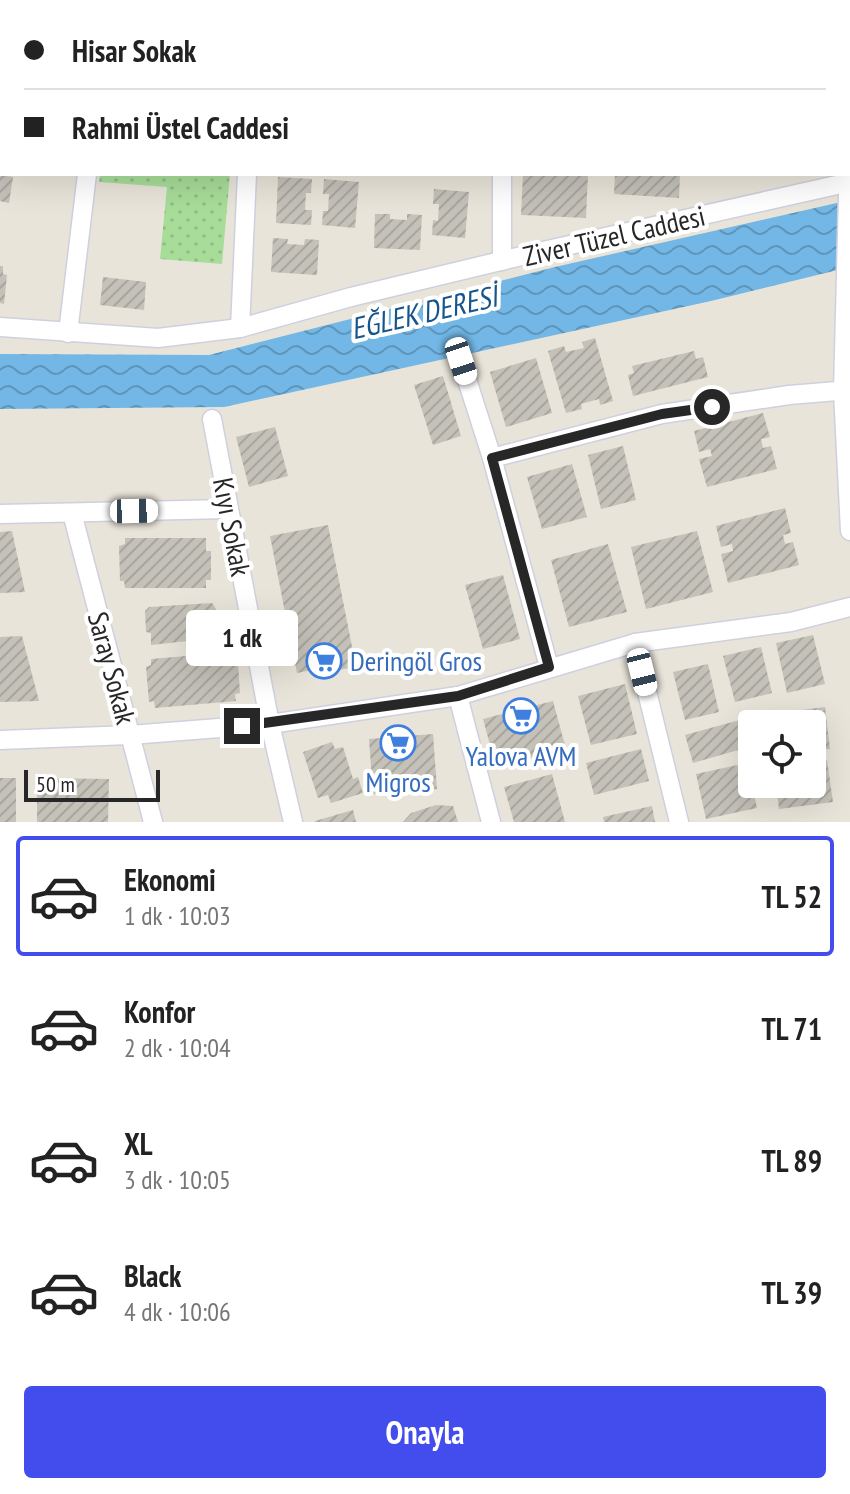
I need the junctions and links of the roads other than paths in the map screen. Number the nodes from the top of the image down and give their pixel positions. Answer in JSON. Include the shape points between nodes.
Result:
{"nodes":[{"id":1,"x":87,"y":176,"type":"edge"},
{"id":2,"x":247,"y":176,"type":"edge"},
{"id":3,"x":502,"y":176,"type":"edge"},
{"id":4,"x":849,"y":186,"type":"edge"},
{"id":5,"x":502,"y":261,"type":"junction"},
{"id":6,"x":0,"y":327,"type":"edge"},
{"id":7,"x":240,"y":328,"type":"junction"},
{"id":8,"x":68,"y":333,"type":"junction"},
{"id":9,"x":461,"y":361,"type":"dead end"},
{"id":10,"x":847,"y":391,"type":"edge"},
{"id":11,"x":212,"y":419,"type":"dead end"},
{"id":12,"x":492,"y":458,"type":"junction"},
{"id":13,"x":228,"y":509,"type":"junction"},
{"id":14,"x":72,"y":513,"type":"junction"},
{"id":15,"x":0,"y":514,"type":"edge"},
{"id":16,"x":850,"y":531,"type":"edge"},
{"id":17,"x":850,"y":607,"type":"edge"},
{"id":18,"x":635,"y":643,"type":"junction"},
{"id":19,"x":549,"y":667,"type":"junction"},
{"id":20,"x":458,"y":696,"type":"junction"},
{"id":21,"x":270,"y":724,"type":"junction"},
{"id":22,"x":130,"y":735,"type":"junction"},
{"id":23,"x":0,"y":740,"type":"edge"},
{"id":24,"x":153,"y":822,"type":"edge"},
{"id":25,"x":293,"y":822,"type":"edge"},
{"id":26,"x":491,"y":822,"type":"edge"},
{"id":27,"x":679,"y":822,"type":"edge"}],
"edges":[{"from":1,"to":8,"type":"street"},
{"from":2,"to":7,"type":"street"},
{"from":3,"to":5,"type":"street"},
{"from":4,"to":5,"type":"street","name":"Ziver Tüzel Caddesi"},
{"from":4,"to":10,"type":"street"},
{"from":5,"to":7,"type":"street","name":"Ziver Tüzel Caddesi"},
{"from":6,"to":8,"type":"street","name":"Ziver Tüzel Caddesi"},
{"from":7,"to":8,"type":"street","name":"Ziver Tüzel Caddesi","via":[[158,338]]},
{"from":9,"to":12,"type":"street"},
{"from":10,"to":12,"type":"street","via":[[662,414]]},
{"from":10,"to":16,"type":"street"},
{"from":11,"to":13,"type":"street","name":"Kıyı Sokak"},
{"from":12,"to":19,"type":"street"},
{"from":13,"to":14,"type":"street"},
{"from":13,"to":21,"type":"street","name":"Kıyı Sokak"},
{"from":14,"to":15,"type":"street"},
{"from":14,"to":22,"type":"street","name":"Saray Sokak"},
{"from":17,"to":18,"type":"street","via":[[791,622]]},
{"from":18,"to":19,"type":"street"},
{"from":18,"to":27,"type":"street"},
{"from":19,"to":20,"type":"street"},
{"from":20,"to":21,"type":"street"},
{"from":20,"to":26,"type":"street"},
{"from":21,"to":22,"type":"street"},
{"from":21,"to":25,"type":"street","name":"Kıyı Sokak"},
{"from":22,"to":23,"type":"street"},
{"from":22,"to":24,"type":"street","name":"Saray Sokak"}]}
